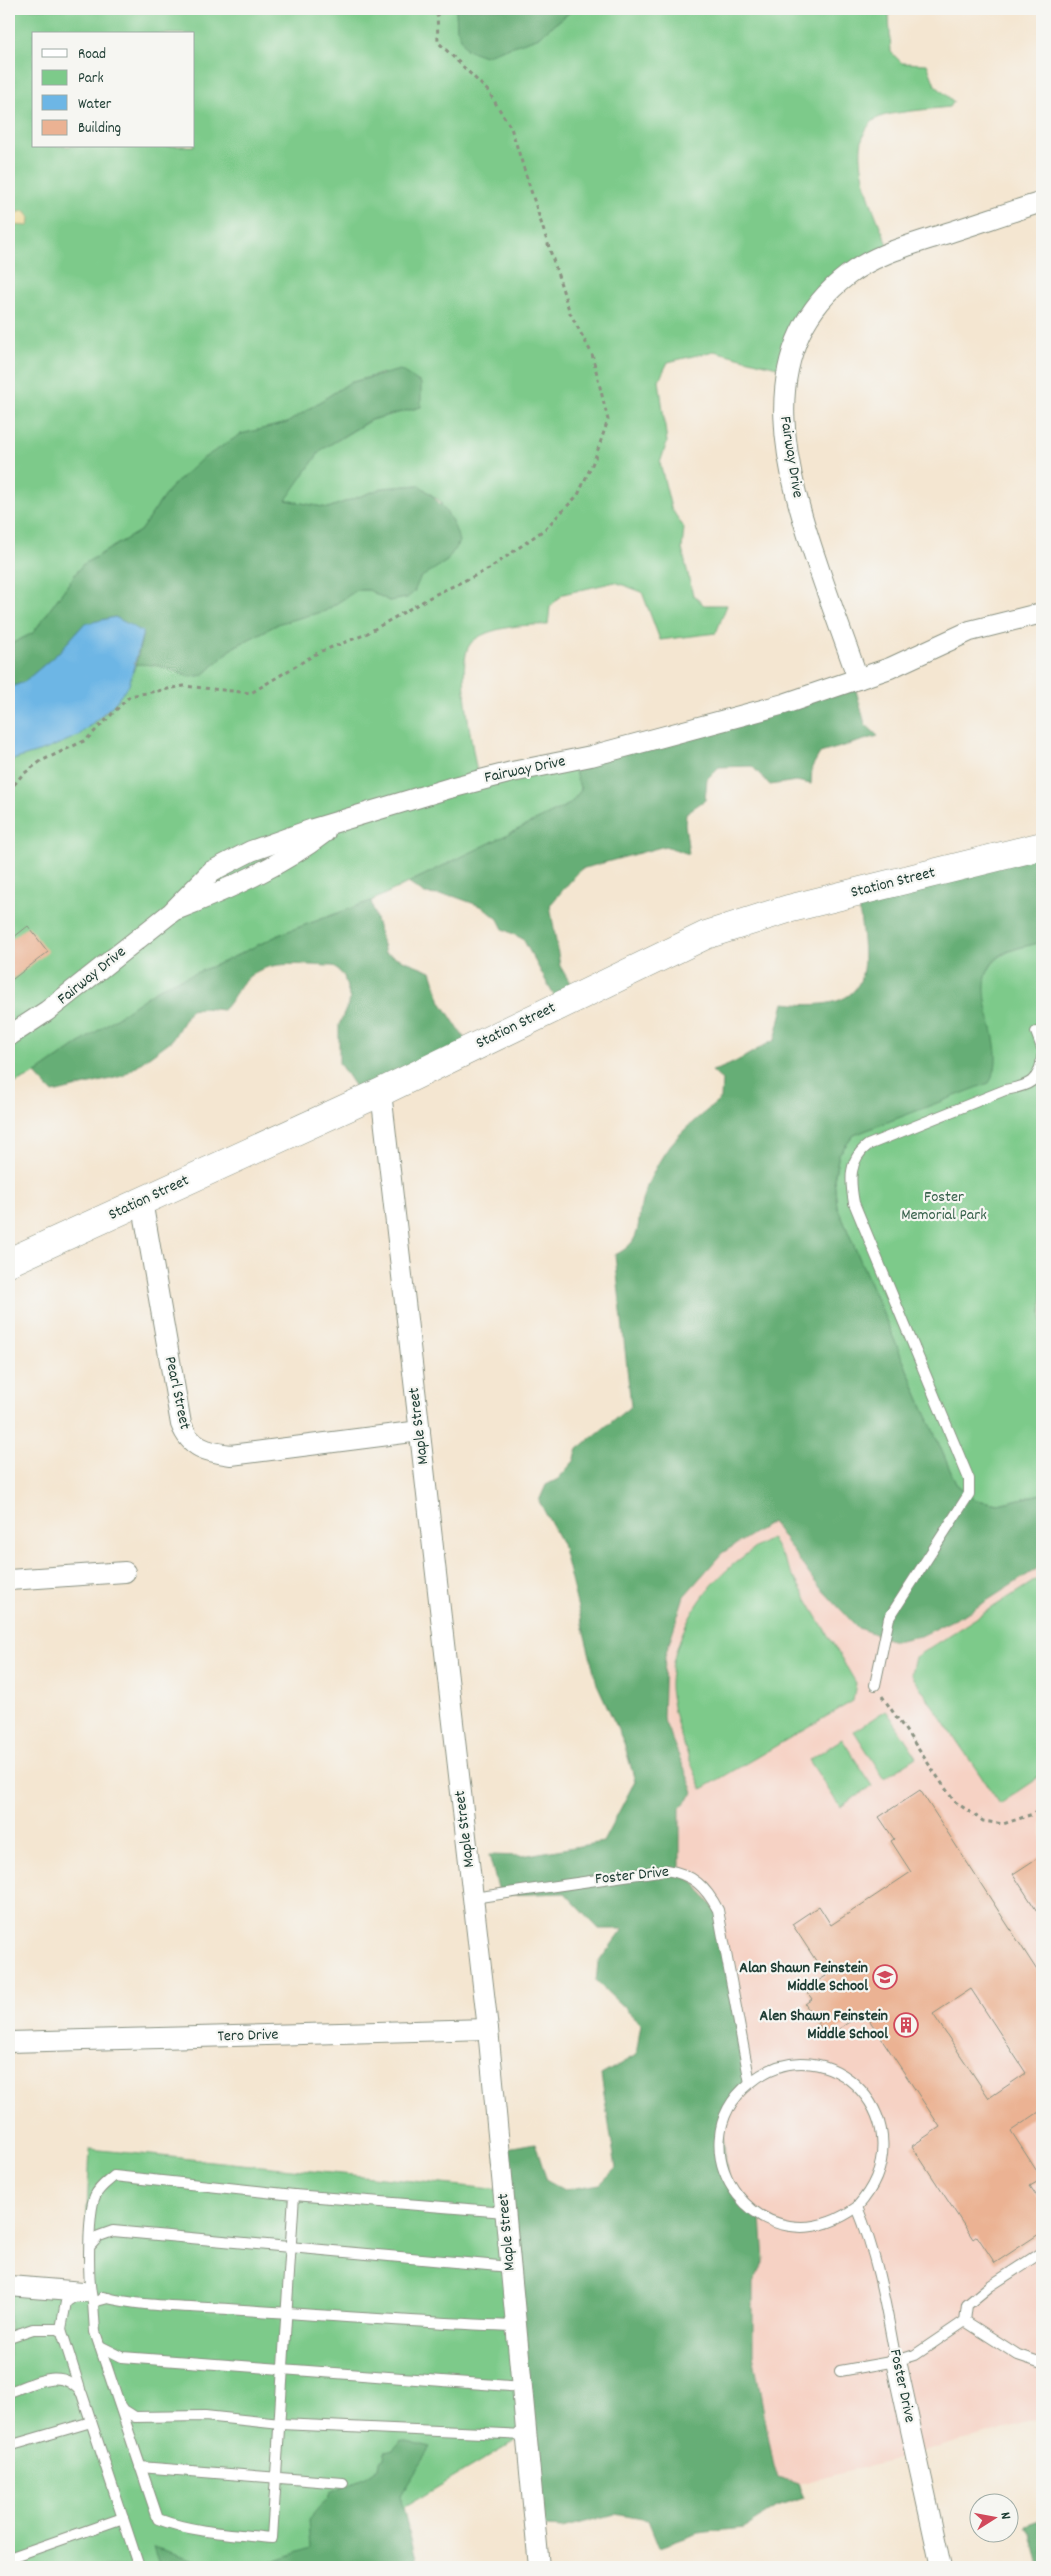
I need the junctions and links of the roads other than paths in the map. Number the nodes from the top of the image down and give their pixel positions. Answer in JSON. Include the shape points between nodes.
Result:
{"nodes":[{"id":1,"x":1042,"y":202,"type":"edge"},
{"id":2,"x":1042,"y":613,"type":"edge"},
{"id":3,"x":858,"y":679,"type":"junction"},
{"id":4,"x":1042,"y":846,"type":"edge"},
{"id":5,"x":1036,"y":1032,"type":"dead end"},
{"id":6,"x":9,"y":1036,"type":"edge"},
{"id":7,"x":1042,"y":1048,"type":"edge"},
{"id":8,"x":1042,"y":1057,"type":"edge"},
{"id":9,"x":381,"y":1092,"type":"junction"},
{"id":10,"x":142,"y":1201,"type":"junction"},
{"id":11,"x":9,"y":1262,"type":"edge"},
{"id":12,"x":420,"y":1431,"type":"junction"},
{"id":13,"x":125,"y":1572,"type":"dead end"},
{"id":14,"x":9,"y":1580,"type":"edge"},
{"id":15,"x":875,"y":1685,"type":"road end"},
{"id":16,"x":473,"y":1898,"type":"junction"},
{"id":17,"x":488,"y":2029,"type":"junction"},
{"id":18,"x":9,"y":2042,"type":"edge"},
{"id":19,"x":750,"y":2083,"type":"junction"},
{"id":20,"x":294,"y":2195,"type":"junction"},
{"id":21,"x":857,"y":2207,"type":"junction"},
{"id":22,"x":505,"y":2212,"type":"junction"},
{"id":23,"x":90,"y":2246,"type":"junction"},
{"id":24,"x":292,"y":2247,"type":"junction"},
{"id":25,"x":1042,"y":2252,"type":"edge"},
{"id":26,"x":510,"y":2267,"type":"junction"},
{"id":27,"x":9,"y":2286,"type":"edge"},
{"id":28,"x":88,"y":2296,"type":"junction"},
{"id":29,"x":288,"y":2313,"type":"junction"},
{"id":30,"x":965,"y":2321,"type":"junction"},
{"id":31,"x":516,"y":2326,"type":"junction"},
{"id":32,"x":61,"y":2329,"type":"junction"},
{"id":33,"x":9,"y":2336,"type":"edge"},
{"id":34,"x":100,"y":2346,"type":"junction"},
{"id":35,"x":896,"y":2361,"type":"junction"},
{"id":36,"x":1042,"y":2363,"type":"edge"},
{"id":37,"x":284,"y":2370,"type":"junction"},
{"id":38,"x":840,"y":2371,"type":"dead end"},
{"id":39,"x":522,"y":2387,"type":"junction"},
{"id":40,"x":9,"y":2392,"type":"edge"},
{"id":41,"x":82,"y":2394,"type":"junction"},
{"id":42,"x":118,"y":2402,"type":"junction"},
{"id":43,"x":91,"y":2422,"type":"junction"},
{"id":44,"x":280,"y":2424,"type":"junction"},
{"id":45,"x":526,"y":2435,"type":"junction"},
{"id":46,"x":9,"y":2446,"type":"edge"},
{"id":47,"x":140,"y":2468,"type":"junction"},
{"id":48,"x":276,"y":2477,"type":"junction"},
{"id":49,"x":343,"y":2483,"type":"dead end"},
{"id":50,"x":123,"y":2518,"type":"junction"},
{"id":51,"x":9,"y":2558,"type":"edge"},
{"id":52,"x":139,"y":2567,"type":"edge"},
{"id":53,"x":539,"y":2567,"type":"edge"},
{"id":54,"x":941,"y":2567,"type":"edge"}],
"edges":[{"from":1,"to":3,"type":"street","name":"Fairway Drive","via":[[877,258],[848,275],[825,297],[805,324],[791,355],[784,393],[783,430],[790,468],[810,543]]},
{"from":2,"to":3,"type":"street","name":"Fairway Drive","via":[[970,631]]},
{"from":3,"to":6,"type":"street","name":"Fairway Drive","via":[[700,728],[450,788],[337,822],[264,871],[172,912],[47,1011]]},
{"from":4,"to":9,"type":"street","name":"Station Street","via":[[788,909],[706,935]]},
{"from":5,"to":7,"type":"lane"},
{"from":8,"to":15,"type":"lane","via":[[1041,1071],[1026,1086],[1006,1090],[868,1145],[857,1154],[851,1170],[854,1203],[969,1479],[969,1494],[889,1618]]},
{"from":9,"to":10,"type":"street","name":"Station Street"},
{"from":9,"to":12,"type":"street","name":"Maple Street"},
{"from":10,"to":11,"type":"street","name":"Station Street"},
{"from":10,"to":12,"type":"street","name":"Pearl Street","via":[[181,1424],[195,1446],[231,1455]]},
{"from":12,"to":16,"type":"street","name":"Maple Street"},
{"from":13,"to":14,"type":"street"},
{"from":16,"to":17,"type":"street","name":"Maple Street"},
{"from":16,"to":19,"type":"lane","name":"Foster Drive","via":[[666,1870],[682,1872],[697,1880],[718,1910]]},
{"from":17,"to":18,"type":"street","name":"Tero Drive"},
{"from":17,"to":22,"type":"street","name":"Maple Street"},
{"from":19,"to":21,"type":"lane","via":[[780,2067],[805,2064],[830,2069],[858,2086],[877,2114],[884,2147],[877,2180]]},
{"from":19,"to":21,"type":"lane","via":[[729,2110],[720,2143],[726,2177],[735,2192],[760,2216],[792,2228],[827,2224]]},
{"from":20,"to":22,"type":"lane"},
{"from":20,"to":23,"type":"lane","via":[[114,2176],[95,2196]]},
{"from":20,"to":24,"type":"lane"},
{"from":21,"to":35,"type":"lane","name":"Foster Drive","via":[[879,2272]]},
{"from":22,"to":26,"type":"street","name":"Maple Street"},
{"from":23,"to":24,"type":"lane","via":[[98,2236],[113,2231]]},
{"from":23,"to":28,"type":"lane"},
{"from":24,"to":26,"type":"lane"},
{"from":24,"to":29,"type":"lane"},
{"from":25,"to":30,"type":"lane","via":[[967,2305]]},
{"from":26,"to":31,"type":"street","name":"Maple Street"},
{"from":27,"to":28,"type":"street"},
{"from":28,"to":29,"type":"lane"},
{"from":28,"to":32,"type":"lane","via":[[66,2302]]},
{"from":28,"to":34,"type":"lane"},
{"from":29,"to":31,"type":"lane"},
{"from":29,"to":37,"type":"lane"},
{"from":30,"to":35,"type":"lane","via":[[915,2355]]},
{"from":30,"to":36,"type":"lane","via":[[1018,2354]]},
{"from":31,"to":39,"type":"street","name":"Maple Street"},
{"from":32,"to":33,"type":"lane","via":[[33,2329]]},
{"from":32,"to":41,"type":"lane"},
{"from":34,"to":37,"type":"lane","via":[[122,2357]]},
{"from":34,"to":42,"type":"lane"},
{"from":35,"to":38,"type":"lane"},
{"from":35,"to":54,"type":"street","name":"Foster Drive"},
{"from":37,"to":39,"type":"lane"},
{"from":37,"to":44,"type":"lane"},
{"from":39,"to":45,"type":"street","name":"Maple Street"},
{"from":40,"to":41,"type":"lane","via":[[55,2377],[64,2378]]},
{"from":41,"to":43,"type":"lane"},
{"from":42,"to":44,"type":"lane","via":[[136,2417],[205,2416]]},
{"from":42,"to":47,"type":"lane"},
{"from":43,"to":46,"type":"lane"},
{"from":43,"to":50,"type":"lane"},
{"from":44,"to":45,"type":"lane"},
{"from":44,"to":48,"type":"lane"},
{"from":45,"to":53,"type":"street","name":"Maple Street"},
{"from":47,"to":48,"type":"lane"},
{"from":47,"to":48,"type":"lane","via":[[158,2519],[176,2526],[272,2538]]},
{"from":48,"to":49,"type":"lane"},
{"from":50,"to":51,"type":"lane"},
{"from":50,"to":52,"type":"lane"}]}
